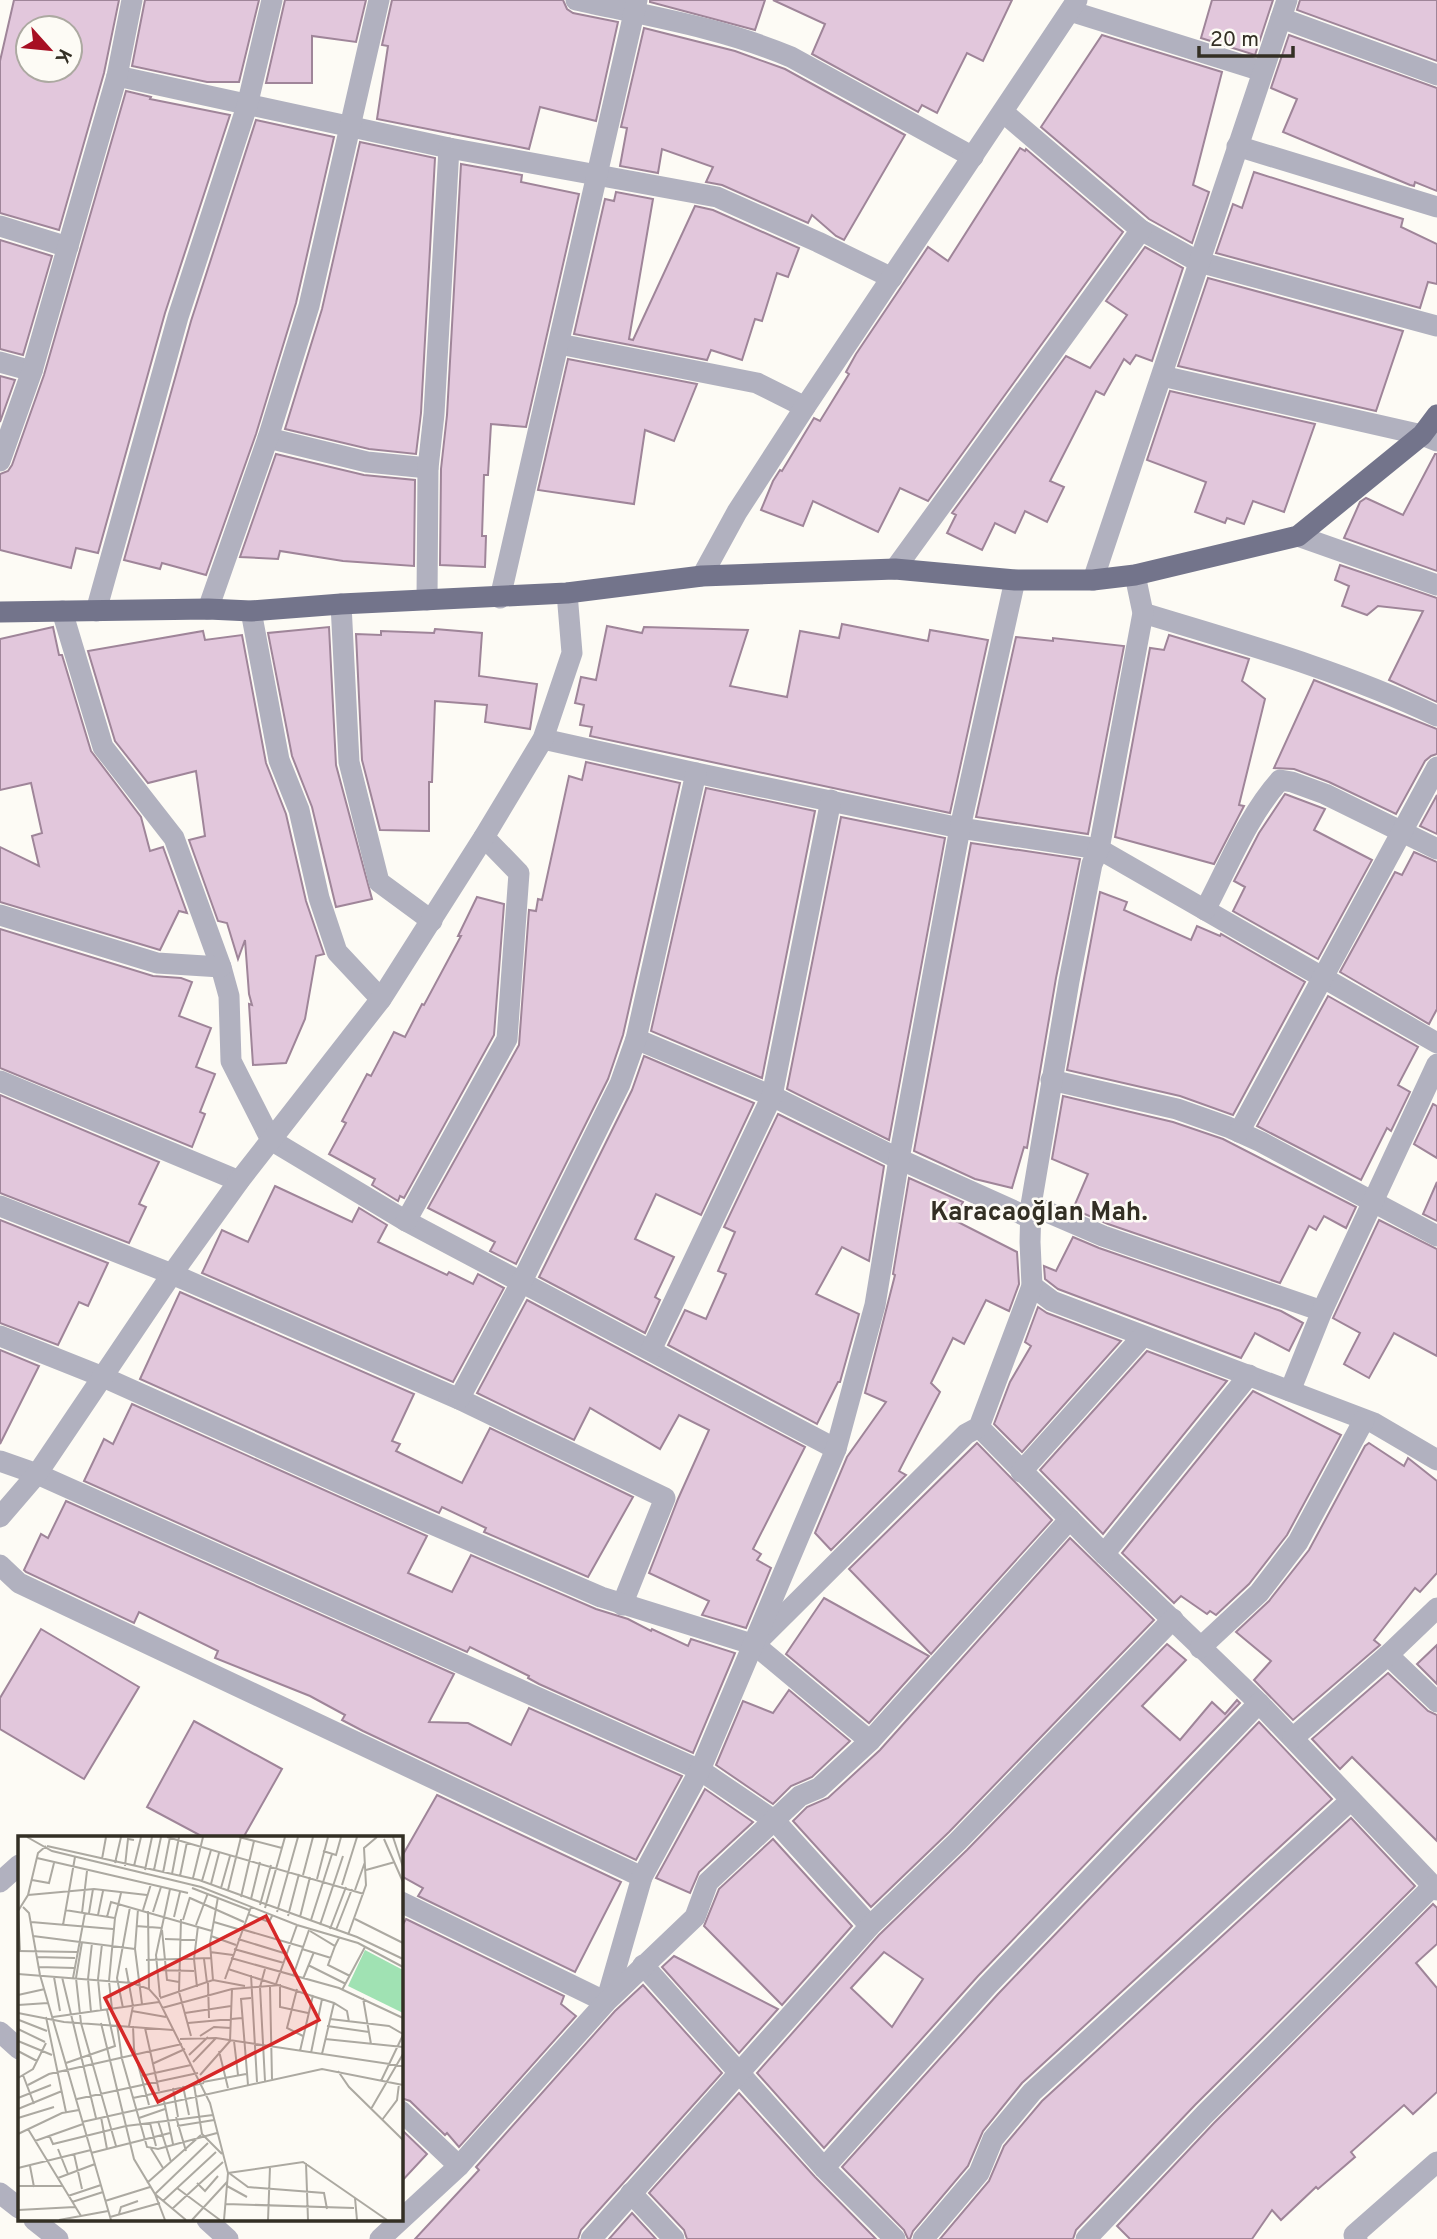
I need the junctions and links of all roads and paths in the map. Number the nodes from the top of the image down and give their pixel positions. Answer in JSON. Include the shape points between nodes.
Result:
{"nodes":[{"id":1,"x":132,"y":0,"type":"edge"},
{"id":2,"x":272,"y":0,"type":"edge"},
{"id":3,"x":379,"y":0,"type":"edge"},
{"id":4,"x":576,"y":0,"type":"edge"},
{"id":5,"x":1074,"y":5,"type":"edge"},
{"id":6,"x":635,"y":6,"type":"edge"},
{"id":7,"x":1284,"y":9,"type":"edge"},
{"id":8,"x":1262,"y":71,"type":"junction"},
{"id":9,"x":1437,"y":75,"type":"edge"},
{"id":10,"x":117,"y":76,"type":"junction"},
{"id":11,"x":247,"y":106,"type":"junction"},
{"id":12,"x":1003,"y":112,"type":"junction"},
{"id":13,"x":351,"y":128,"type":"junction"},
{"id":14,"x":1237,"y":146,"type":"junction"},
{"id":15,"x":449,"y":148,"type":"junction"},
{"id":16,"x":973,"y":157,"type":"junction"},
{"id":17,"x":597,"y":175,"type":"junction"},
{"id":18,"x":1437,"y":207,"type":"edge"},
{"id":19,"x":0,"y":226,"type":"edge"},
{"id":20,"x":1141,"y":230,"type":"junction"},
{"id":21,"x":68,"y":247,"type":"junction"},
{"id":22,"x":1199,"y":262,"type":"junction"},
{"id":23,"x":892,"y":278,"type":"junction"},
{"id":24,"x":1437,"y":326,"type":"edge"},
{"id":25,"x":559,"y":344,"type":"junction"},
{"id":26,"x":0,"y":362,"type":"edge"},
{"id":27,"x":32,"y":371,"type":"junction"},
{"id":28,"x":1162,"y":376,"type":"junction"},
{"id":29,"x":804,"y":407,"type":"junction"},
{"id":30,"x":1437,"y":415,"type":"edge"},
{"id":31,"x":268,"y":438,"type":"junction"},
{"id":32,"x":1430,"y":438,"type":"edge"},
{"id":33,"x":0,"y":461,"type":"edge"},
{"id":34,"x":428,"y":468,"type":"junction"},
{"id":35,"x":1298,"y":536,"type":"junction"},
{"id":36,"x":895,"y":569,"type":"junction"},
{"id":37,"x":1135,"y":575,"type":"junction"},
{"id":38,"x":702,"y":576,"type":"junction"},
{"id":39,"x":1016,"y":580,"type":"junction"},
{"id":40,"x":1093,"y":580,"type":"junction"},
{"id":41,"x":1437,"y":585,"type":"edge"},
{"id":42,"x":567,"y":593,"type":"junction"},
{"id":43,"x":500,"y":598,"type":"junction"},
{"id":44,"x":428,"y":600,"type":"junction"},
{"id":45,"x":341,"y":604,"type":"junction"},
{"id":46,"x":208,"y":609,"type":"junction"},
{"id":47,"x":62,"y":611,"type":"junction"},
{"id":48,"x":96,"y":611,"type":"junction"},
{"id":49,"x":251,"y":611,"type":"junction"},
{"id":50,"x":0,"y":612,"type":"edge"},
{"id":51,"x":1143,"y":612,"type":"junction"},
{"id":52,"x":1437,"y":716,"type":"edge"},
{"id":53,"x":543,"y":739,"type":"junction"},
{"id":54,"x":1437,"y":767,"type":"edge"},
{"id":55,"x":696,"y":774,"type":"junction"},
{"id":56,"x":831,"y":800,"type":"junction"},
{"id":57,"x":960,"y":828,"type":"junction"},
{"id":58,"x":1402,"y":832,"type":"junction"},
{"id":59,"x":484,"y":837,"type":"junction"},
{"id":60,"x":1099,"y":849,"type":"junction"},
{"id":61,"x":1437,"y":849,"type":"edge"},
{"id":62,"x":1205,"y":910,"type":"junction"},
{"id":63,"x":0,"y":915,"type":"edge"},
{"id":64,"x":432,"y":921,"type":"junction"},
{"id":65,"x":221,"y":967,"type":"junction"},
{"id":66,"x":1323,"y":978,"type":"junction"},
{"id":67,"x":381,"y":999,"type":"junction"},
{"id":68,"x":636,"y":1039,"type":"junction"},
{"id":69,"x":1437,"y":1044,"type":"edge"},
{"id":70,"x":1437,"y":1064,"type":"edge"},
{"id":71,"x":1051,"y":1080,"type":"junction"},
{"id":72,"x":0,"y":1081,"type":"edge"},
{"id":73,"x":772,"y":1096,"type":"junction"},
{"id":74,"x":1239,"y":1132,"type":"junction"},
{"id":75,"x":271,"y":1140,"type":"junction"},
{"id":76,"x":899,"y":1159,"type":"junction"},
{"id":77,"x":239,"y":1181,"type":"junction"},
{"id":78,"x":1373,"y":1201,"type":"junction"},
{"id":79,"x":0,"y":1206,"type":"edge"},
{"id":80,"x":1030,"y":1212,"type":"junction"},
{"id":81,"x":406,"y":1221,"type":"junction"},
{"id":82,"x":1437,"y":1236,"type":"edge"},
{"id":83,"x":172,"y":1274,"type":"junction"},
{"id":84,"x":522,"y":1281,"type":"junction"},
{"id":85,"x":1032,"y":1286,"type":"junction"},
{"id":86,"x":1321,"y":1311,"type":"junction"},
{"id":87,"x":0,"y":1336,"type":"edge"},
{"id":88,"x":1143,"y":1336,"type":"junction"},
{"id":89,"x":651,"y":1350,"type":"junction"},
{"id":90,"x":1249,"y":1375,"type":"junction"},
{"id":91,"x":103,"y":1377,"type":"junction"},
{"id":92,"x":1290,"y":1391,"type":"junction"},
{"id":93,"x":459,"y":1399,"type":"junction"},
{"id":94,"x":1364,"y":1419,"type":"junction"},
{"id":95,"x":979,"y":1427,"type":"junction"},
{"id":96,"x":836,"y":1449,"type":"junction"},
{"id":97,"x":1437,"y":1460,"type":"edge"},
{"id":98,"x":0,"y":1461,"type":"edge"},
{"id":99,"x":1021,"y":1472,"type":"junction"},
{"id":100,"x":37,"y":1474,"type":"junction"},
{"id":101,"x":0,"y":1517,"type":"edge"},
{"id":102,"x":1070,"y":1519,"type":"junction"},
{"id":103,"x":1104,"y":1555,"type":"junction"},
{"id":104,"x":0,"y":1565,"type":"edge"},
{"id":105,"x":622,"y":1605,"type":"junction"},
{"id":106,"x":1437,"y":1608,"type":"edge"},
{"id":107,"x":1173,"y":1619,"type":"junction"},
{"id":108,"x":755,"y":1645,"type":"junction"},
{"id":109,"x":1200,"y":1648,"type":"junction"},
{"id":110,"x":1388,"y":1655,"type":"junction"},
{"id":111,"x":1437,"y":1702,"type":"edge"},
{"id":112,"x":1259,"y":1703,"type":"junction"},
{"id":113,"x":1293,"y":1738,"type":"junction"},
{"id":114,"x":870,"y":1741,"type":"junction"},
{"id":115,"x":700,"y":1770,"type":"junction"},
{"id":116,"x":1351,"y":1800,"type":"junction"},
{"id":117,"x":775,"y":1821,"type":"junction"},
{"id":118,"x":18,"y":1866,"type":"edge"},
{"id":119,"x":642,"y":1877,"type":"junction"},
{"id":120,"x":0,"y":1882,"type":"edge"},
{"id":121,"x":1434,"y":1884,"type":"edge"},
{"id":122,"x":402,"y":1902,"type":"edge"},
{"id":123,"x":870,"y":1926,"type":"junction"},
{"id":124,"x":643,"y":1965,"type":"junction"},
{"id":125,"x":606,"y":2003,"type":"junction"},
{"id":126,"x":0,"y":2032,"type":"edge"},
{"id":127,"x":18,"y":2048,"type":"edge"},
{"id":128,"x":740,"y":2073,"type":"junction"},
{"id":129,"x":402,"y":2113,"type":"edge"},
{"id":130,"x":1437,"y":2162,"type":"edge"},
{"id":131,"x":459,"y":2166,"type":"junction"},
{"id":132,"x":824,"y":2168,"type":"junction"},
{"id":133,"x":0,"y":2193,"type":"edge"},
{"id":134,"x":631,"y":2193,"type":"junction"},
{"id":135,"x":18,"y":2207,"type":"edge"},
{"id":136,"x":402,"y":2219,"type":"edge"},
{"id":137,"x":37,"y":2222,"type":"edge"},
{"id":138,"x":208,"y":2222,"type":"edge"},
{"id":139,"x":398,"y":2222,"type":"edge"},
{"id":140,"x":58,"y":2239,"type":"edge"},
{"id":141,"x":228,"y":2239,"type":"edge"},
{"id":142,"x":380,"y":2239,"type":"edge"},
{"id":143,"x":591,"y":2239,"type":"edge"},
{"id":144,"x":674,"y":2239,"type":"edge"},
{"id":145,"x":895,"y":2239,"type":"edge"},
{"id":146,"x":923,"y":2239,"type":"edge"},
{"id":147,"x":1086,"y":2239,"type":"edge"},
{"id":148,"x":1357,"y":2239,"type":"edge"}],
"edges":[{"from":1,"to":10,"type":"street"},
{"from":2,"to":11,"type":"street"},
{"from":3,"to":13,"type":"street"},
{"from":4,"to":6,"type":"street"},
{"from":5,"to":8,"type":"street"},
{"from":5,"to":12,"type":"street"},
{"from":6,"to":16,"type":"street","via":[[791,57]]},
{"from":6,"to":17,"type":"street"},
{"from":7,"to":8,"type":"street"},
{"from":7,"to":9,"type":"street"},
{"from":8,"to":14,"type":"street"},
{"from":10,"to":11,"type":"street"},
{"from":10,"to":21,"type":"street"},
{"from":11,"to":13,"type":"street"},
{"from":11,"to":48,"type":"street","via":[[178,317]]},
{"from":12,"to":16,"type":"street"},
{"from":12,"to":20,"type":"street"},
{"from":13,"to":15,"type":"street"},
{"from":13,"to":31,"type":"street","via":[[309,306]]},
{"from":14,"to":18,"type":"street"},
{"from":14,"to":22,"type":"street"},
{"from":15,"to":17,"type":"street"},
{"from":15,"to":34,"type":"street"},
{"from":16,"to":23,"type":"street"},
{"from":17,"to":23,"type":"street","via":[[717,197]]},
{"from":17,"to":25,"type":"street"},
{"from":19,"to":21,"type":"street"},
{"from":20,"to":22,"type":"street"},
{"from":20,"to":36,"type":"street"},
{"from":21,"to":27,"type":"street"},
{"from":22,"to":24,"type":"street"},
{"from":22,"to":28,"type":"street"},
{"from":23,"to":29,"type":"street"},
{"from":25,"to":29,"type":"street","via":[[757,383]]},
{"from":25,"to":43,"type":"street"},
{"from":26,"to":27,"type":"street"},
{"from":27,"to":33,"type":"street"},
{"from":28,"to":32,"type":"street"},
{"from":28,"to":40,"type":"street"},
{"from":29,"to":38,"type":"street"},
{"from":30,"to":32,"type":"main road"},
{"from":31,"to":34,"type":"street","via":[[367,462]]},
{"from":31,"to":46,"type":"street"},
{"from":32,"to":35,"type":"main road"},
{"from":34,"to":44,"type":"street"},
{"from":35,"to":37,"type":"main road"},
{"from":35,"to":41,"type":"street"},
{"from":36,"to":38,"type":"main road"},
{"from":36,"to":39,"type":"main road"},
{"from":37,"to":40,"type":"main road"},
{"from":37,"to":51,"type":"street"},
{"from":38,"to":42,"type":"main road"},
{"from":39,"to":40,"type":"main road"},
{"from":39,"to":57,"type":"street"},
{"from":42,"to":43,"type":"main road"},
{"from":42,"to":53,"type":"street","via":[[572,653]]},
{"from":43,"to":44,"type":"main road"},
{"from":44,"to":45,"type":"main road"},
{"from":45,"to":49,"type":"main road"},
{"from":45,"to":64,"type":"street","via":[[349,762],[379,881]]},
{"from":46,"to":48,"type":"main road"},
{"from":46,"to":49,"type":"main road"},
{"from":47,"to":48,"type":"main road"},
{"from":47,"to":50,"type":"main road"},
{"from":47,"to":65,"type":"street","via":[[103,747],[174,838]]},
{"from":49,"to":67,"type":"street","via":[[279,760],[299,810],[337,952]]},
{"from":51,"to":52,"type":"street","via":[[1290,657]]},
{"from":51,"to":60,"type":"street"},
{"from":53,"to":55,"type":"street"},
{"from":53,"to":59,"type":"street"},
{"from":54,"to":58,"type":"street"},
{"from":55,"to":56,"type":"street"},
{"from":55,"to":68,"type":"street"},
{"from":56,"to":57,"type":"street"},
{"from":56,"to":73,"type":"street"},
{"from":57,"to":60,"type":"street"},
{"from":57,"to":76,"type":"street"},
{"from":58,"to":61,"type":"street"},
{"from":58,"to":62,"type":"street","via":[[1325,794],[1280,780]]},
{"from":58,"to":66,"type":"street"},
{"from":59,"to":64,"type":"street"},
{"from":59,"to":81,"type":"street","via":[[519,873],[506,1039]]},
{"from":60,"to":62,"type":"street"},
{"from":60,"to":71,"type":"street","via":[[1092,864]]},
{"from":62,"to":66,"type":"street"},
{"from":63,"to":65,"type":"street","via":[[157,963]]},
{"from":64,"to":67,"type":"street"},
{"from":65,"to":75,"type":"street","via":[[229,996],[231,1061]]},
{"from":66,"to":69,"type":"street"},
{"from":66,"to":74,"type":"street"},
{"from":67,"to":75,"type":"street"},
{"from":68,"to":73,"type":"street"},
{"from":68,"to":84,"type":"street","via":[[620,1084]]},
{"from":70,"to":78,"type":"street"},
{"from":71,"to":74,"type":"street","via":[[1177,1109]]},
{"from":71,"to":80,"type":"street"},
{"from":72,"to":77,"type":"street"},
{"from":73,"to":76,"type":"street"},
{"from":73,"to":89,"type":"street"},
{"from":74,"to":78,"type":"street"},
{"from":75,"to":77,"type":"street"},
{"from":75,"to":81,"type":"street"},
{"from":76,"to":80,"type":"street"},
{"from":76,"to":96,"type":"street","via":[[875,1305]]},
{"from":77,"to":83,"type":"street"},
{"from":78,"to":82,"type":"street"},
{"from":78,"to":86,"type":"street"},
{"from":79,"to":83,"type":"street"},
{"from":80,"to":85,"type":"street"},
{"from":80,"to":86,"type":"street"},
{"from":81,"to":84,"type":"street"},
{"from":83,"to":91,"type":"street"},
{"from":83,"to":93,"type":"street"},
{"from":84,"to":89,"type":"street"},
{"from":84,"to":93,"type":"street"},
{"from":85,"to":88,"type":"street","via":[[1052,1301]]},
{"from":85,"to":95,"type":"street"},
{"from":86,"to":92,"type":"street"},
{"from":87,"to":91,"type":"street"},
{"from":88,"to":90,"type":"street"},
{"from":88,"to":99,"type":"street"},
{"from":89,"to":96,"type":"street"},
{"from":90,"to":92,"type":"street"},
{"from":90,"to":103,"type":"street"},
{"from":91,"to":100,"type":"street"},
{"from":91,"to":105,"type":"street"},
{"from":92,"to":94,"type":"street"},
{"from":93,"to":105,"type":"street","via":[[665,1498]]},
{"from":94,"to":97,"type":"street"},
{"from":94,"to":109,"type":"street","via":[[1297,1542],[1259,1593]]},
{"from":95,"to":99,"type":"street"},
{"from":95,"to":108,"type":"street","via":[[966,1434]]},
{"from":96,"to":108,"type":"street"},
{"from":98,"to":100,"type":"street"},
{"from":99,"to":102,"type":"street"},
{"from":100,"to":101,"type":"street"},
{"from":100,"to":115,"type":"street"},
{"from":102,"to":103,"type":"street"},
{"from":102,"to":114,"type":"street"},
{"from":103,"to":107,"type":"street"},
{"from":104,"to":119,"type":"street","via":[[19,1583]]},
{"from":105,"to":108,"type":"street"},
{"from":106,"to":110,"type":"street"},
{"from":107,"to":109,"type":"street"},
{"from":107,"to":123,"type":"street","via":[[958,1842]]},
{"from":108,"to":114,"type":"street"},
{"from":108,"to":115,"type":"street"},
{"from":109,"to":112,"type":"street"},
{"from":110,"to":111,"type":"street"},
{"from":110,"to":113,"type":"street"},
{"from":112,"to":113,"type":"street"},
{"from":112,"to":132,"type":"street","via":[[988,1985]]},
{"from":113,"to":116,"type":"street"},
{"from":114,"to":117,"type":"street"},
{"from":115,"to":117,"type":"street"},
{"from":115,"to":119,"type":"street"},
{"from":116,"to":121,"type":"street"},
{"from":116,"to":146,"type":"street","via":[[1032,2092],[993,2139],[979,2173]]},
{"from":117,"to":123,"type":"street"},
{"from":117,"to":124,"type":"street","via":[[708,1881],[695,1917]]},
{"from":118,"to":120,"type":"street"},
{"from":119,"to":125,"type":"street"},
{"from":121,"to":147,"type":"street"},
{"from":122,"to":125,"type":"street"},
{"from":123,"to":128,"type":"street"},
{"from":124,"to":125,"type":"street"},
{"from":124,"to":128,"type":"street"},
{"from":125,"to":131,"type":"street"},
{"from":126,"to":127,"type":"street"},
{"from":128,"to":132,"type":"street"},
{"from":128,"to":134,"type":"street"},
{"from":129,"to":131,"type":"street"},
{"from":130,"to":148,"type":"street","via":[[1353,2235]]},
{"from":131,"to":136,"type":"street"},
{"from":132,"to":145,"type":"street"},
{"from":133,"to":135,"type":"street"},
{"from":134,"to":143,"type":"street"},
{"from":134,"to":144,"type":"street"},
{"from":137,"to":140,"type":"street"},
{"from":138,"to":141,"type":"street"},
{"from":139,"to":142,"type":"street"}]}
